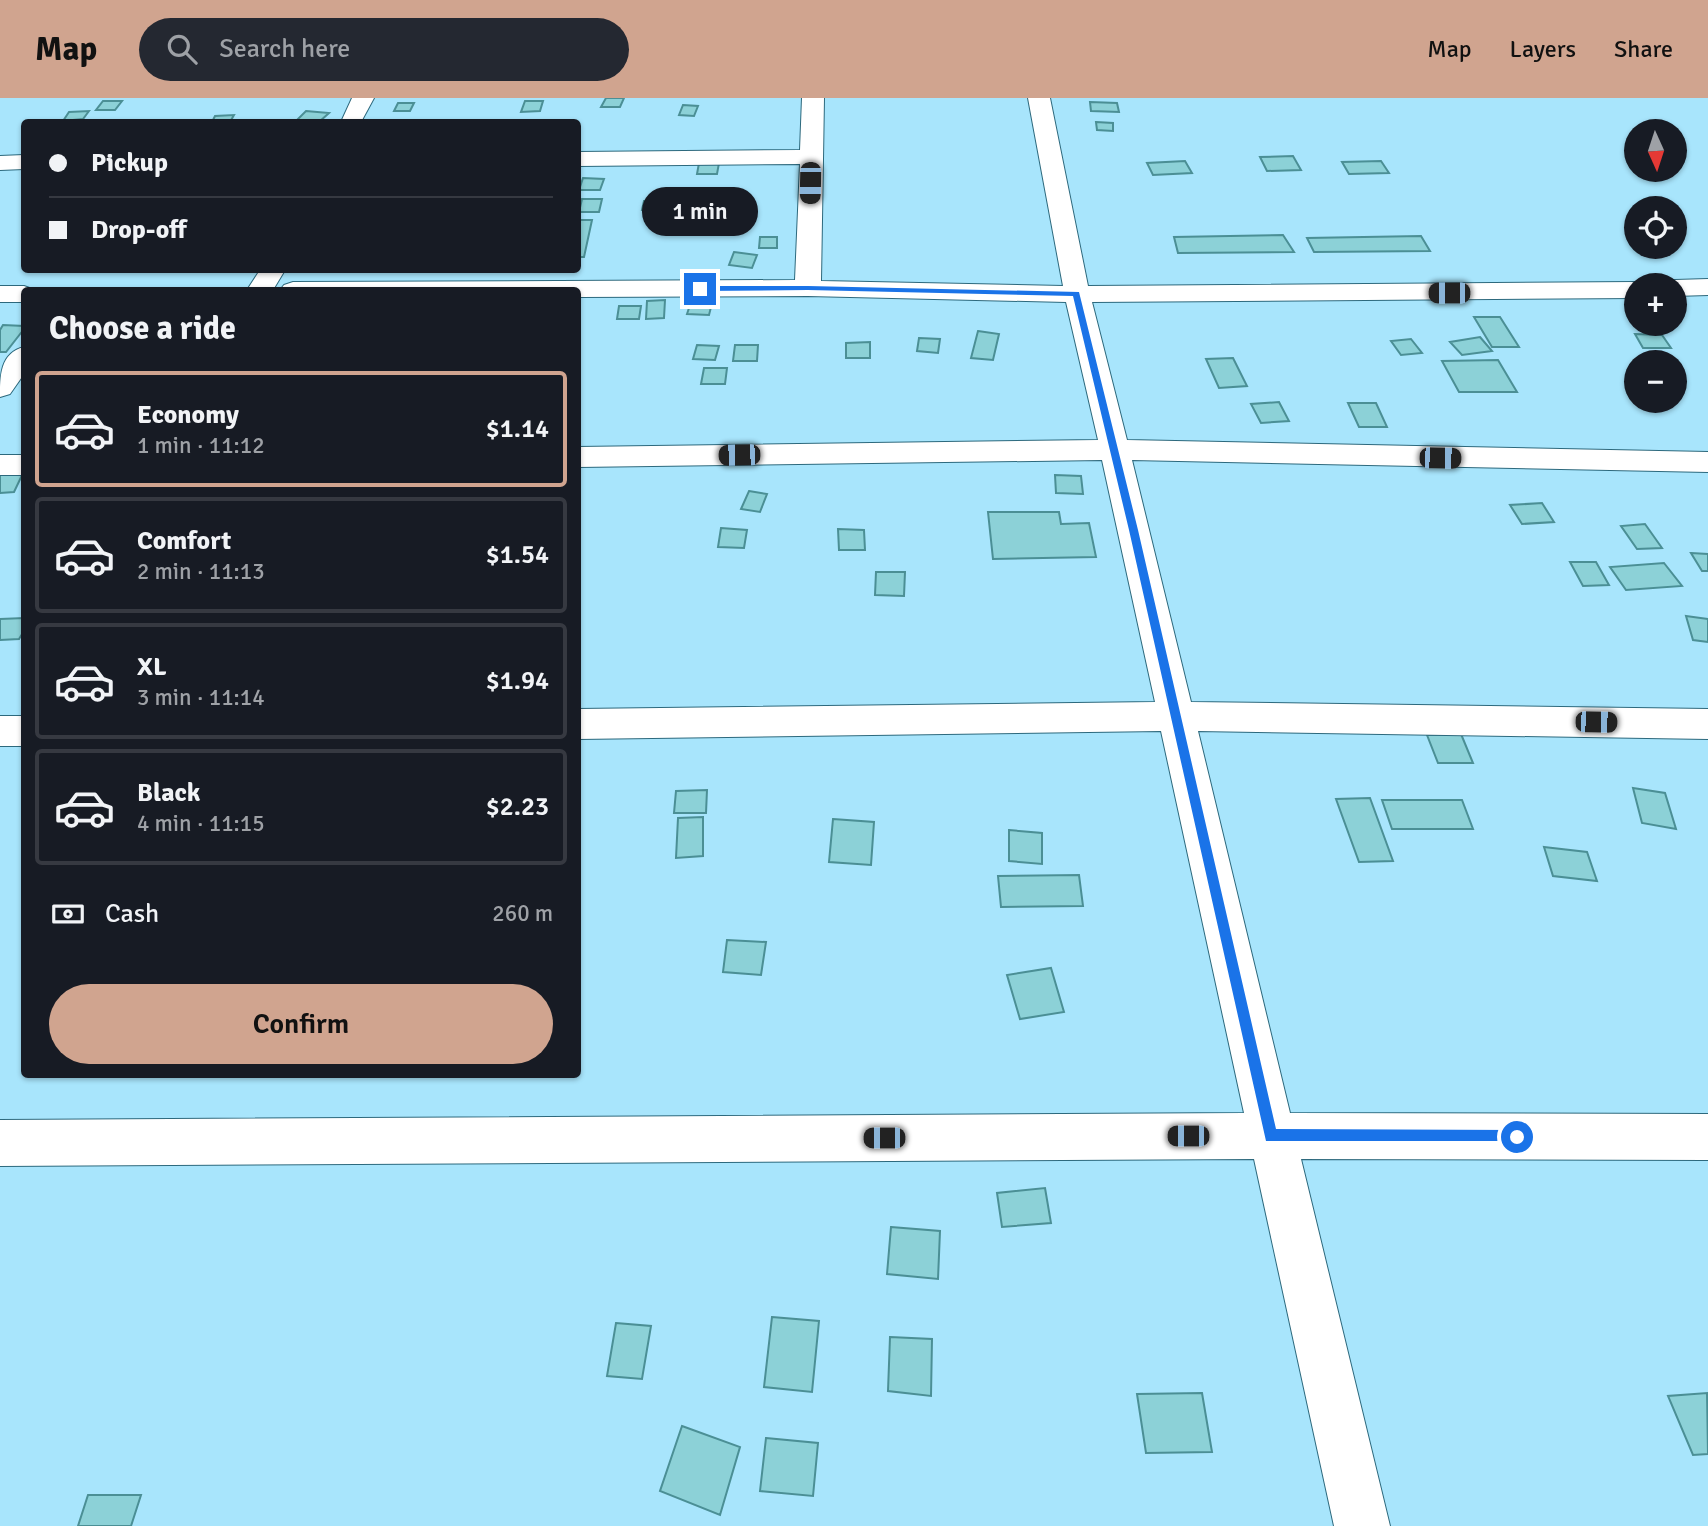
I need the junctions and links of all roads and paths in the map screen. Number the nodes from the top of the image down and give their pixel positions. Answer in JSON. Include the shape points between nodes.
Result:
{"nodes":[{"id":1,"x":363,"y":98,"type":"edge"},
{"id":2,"x":813,"y":98,"type":"edge"},
{"id":3,"x":1039,"y":98,"type":"edge"},
{"id":4,"x":352,"y":119,"type":"edge"},
{"id":5,"x":810,"y":157,"type":"junction"},
{"id":6,"x":581,"y":159,"type":"edge"},
{"id":7,"x":21,"y":162,"type":"edge"},
{"id":8,"x":0,"y":163,"type":"edge"},
{"id":9,"x":1708,"y":287,"type":"edge"},
{"id":10,"x":808,"y":288,"type":"junction"},
{"id":11,"x":1687,"y":288,"type":"edge"},
{"id":12,"x":581,"y":289,"type":"edge"},
{"id":13,"x":1624,"y":290,"type":"edge"},
{"id":14,"x":0,"y":294,"type":"edge"},
{"id":15,"x":21,"y":294,"type":"edge"},
{"id":16,"x":1077,"y":294,"type":"junction"},
{"id":17,"x":21,"y":359,"type":"edge"},
{"id":18,"x":0,"y":388,"type":"edge"},
{"id":19,"x":1115,"y":450,"type":"junction"},
{"id":20,"x":581,"y":457,"type":"edge"},
{"id":21,"x":1708,"y":462,"type":"edge"},
{"id":22,"x":0,"y":465,"type":"edge"},
{"id":23,"x":21,"y":465,"type":"edge"},
{"id":24,"x":1176,"y":716,"type":"junction"},
{"id":25,"x":581,"y":724,"type":"edge"},
{"id":26,"x":1708,"y":724,"type":"edge"},
{"id":27,"x":0,"y":731,"type":"edge"},
{"id":28,"x":21,"y":731,"type":"edge"},
{"id":29,"x":1271,"y":1136,"type":"junction"},
{"id":30,"x":1708,"y":1137,"type":"edge"},
{"id":31,"x":0,"y":1143,"type":"edge"},
{"id":32,"x":1362,"y":1526,"type":"edge"}],
"edges":[{"from":1,"to":4,"type":"street"},
{"from":2,"to":5,"type":"street"},
{"from":3,"to":16,"type":"street"},
{"from":5,"to":6,"type":"street"},
{"from":5,"to":10,"type":"street"},
{"from":7,"to":8,"type":"street"},
{"from":9,"to":11,"type":"street"},
{"from":10,"to":12,"type":"street"},
{"from":10,"to":16,"type":"street"},
{"from":13,"to":16,"type":"street"},
{"from":14,"to":15,"type":"street"},
{"from":16,"to":19,"type":"street"},
{"from":17,"to":18,"type":"street"},
{"from":19,"to":20,"type":"street"},
{"from":19,"to":21,"type":"street"},
{"from":19,"to":24,"type":"street"},
{"from":22,"to":23,"type":"street"},
{"from":24,"to":25,"type":"street"},
{"from":24,"to":26,"type":"street"},
{"from":24,"to":29,"type":"street"},
{"from":27,"to":28,"type":"street"},
{"from":29,"to":30,"type":"street"},
{"from":29,"to":31,"type":"street"},
{"from":29,"to":32,"type":"street"}]}
